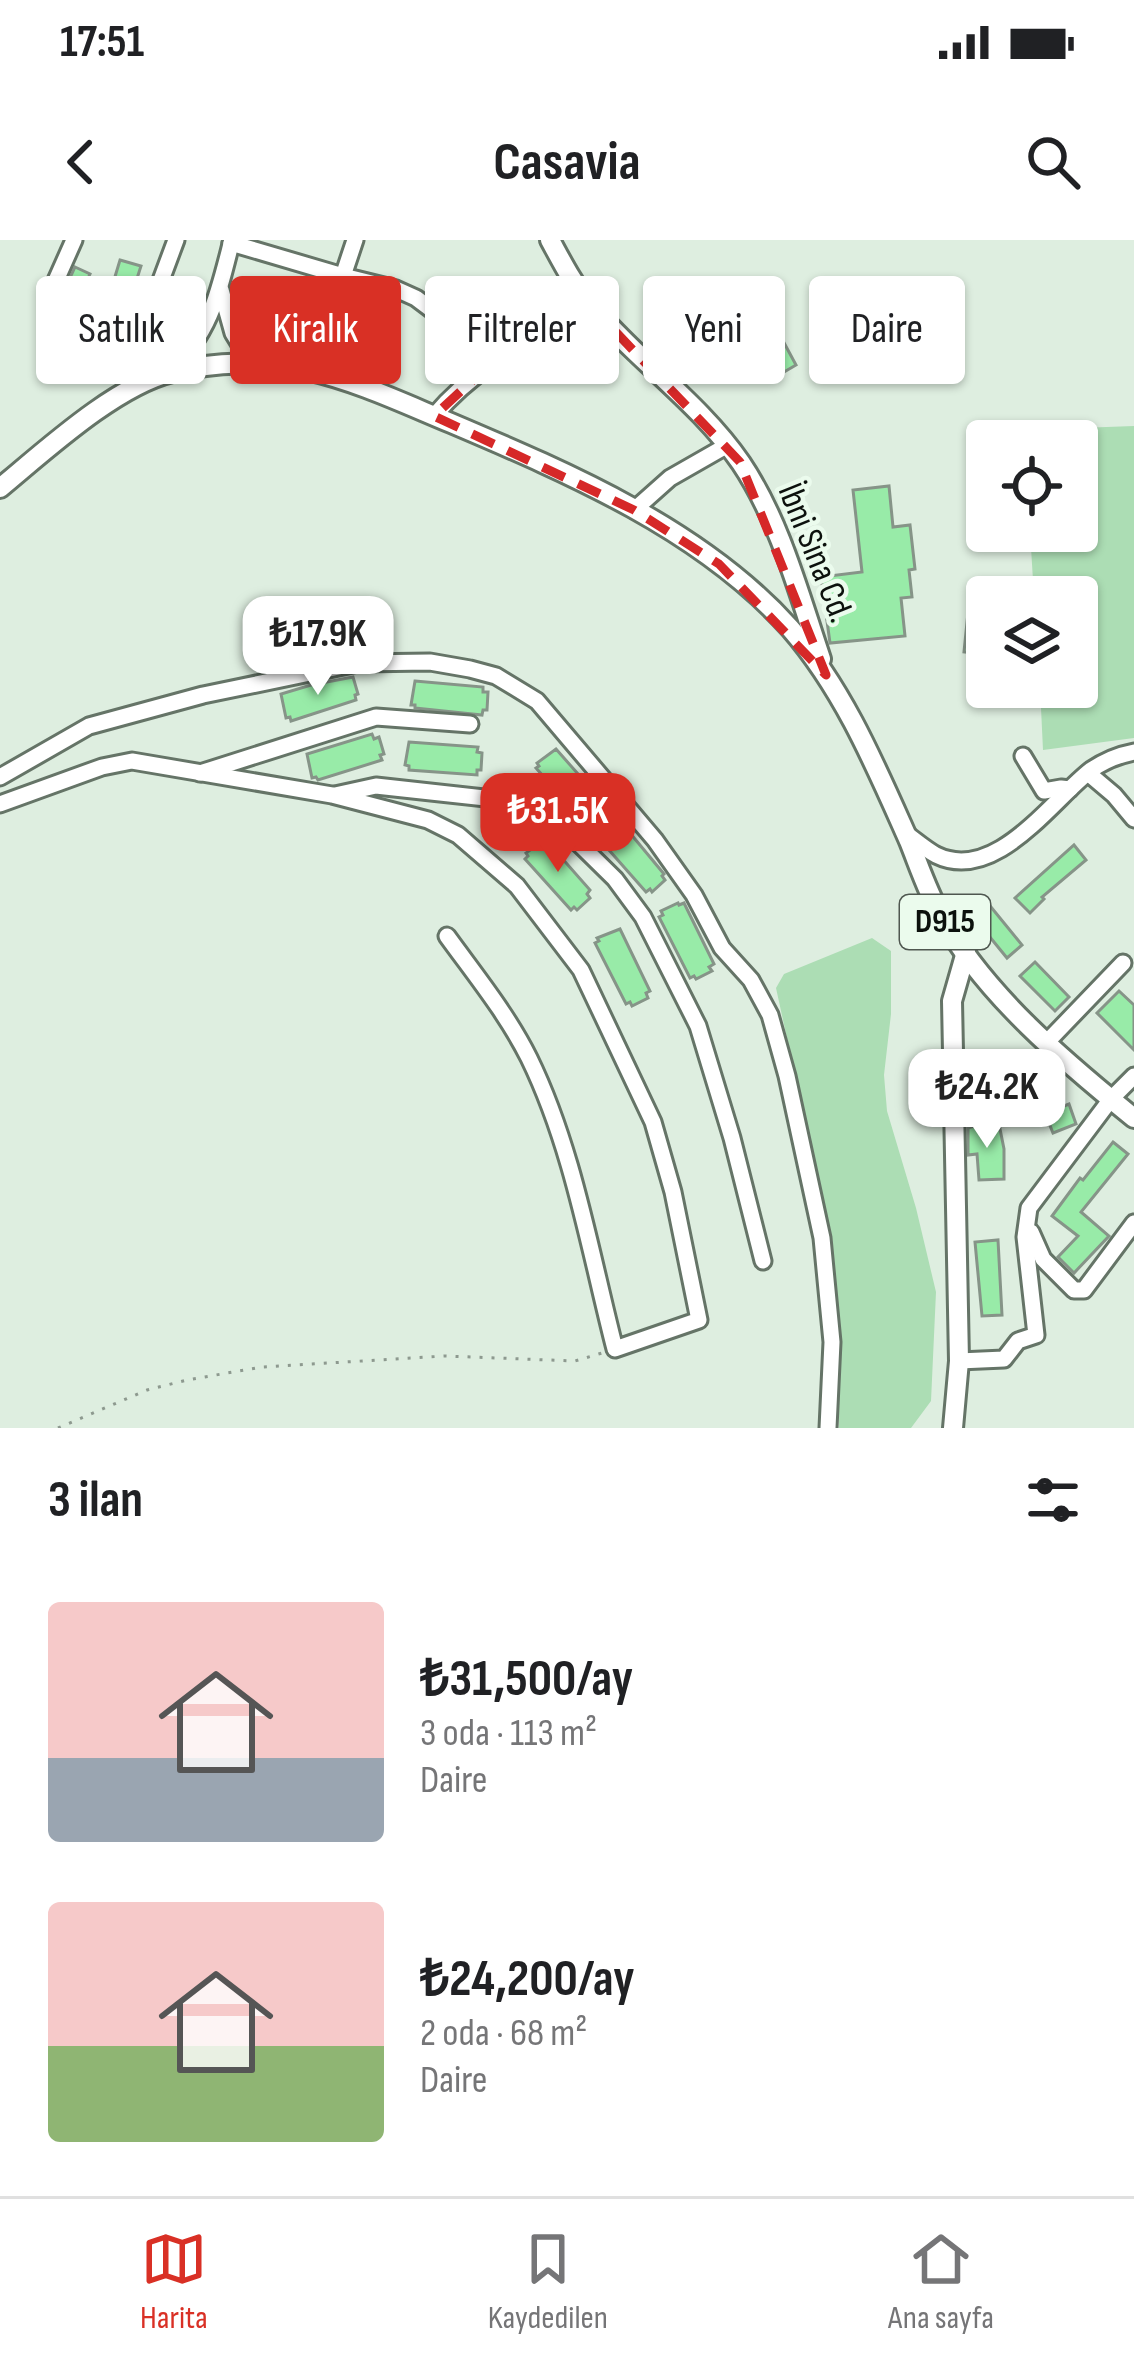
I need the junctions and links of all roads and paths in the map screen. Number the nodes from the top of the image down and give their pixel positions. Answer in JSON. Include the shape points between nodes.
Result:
{"nodes":[{"id":1,"x":74,"y":240,"type":"edge"},
{"id":2,"x":176,"y":240,"type":"edge"},
{"id":3,"x":355,"y":240,"type":"edge"},
{"id":4,"x":550,"y":240,"type":"edge"},
{"id":5,"x":231,"y":241,"type":"edge"},
{"id":6,"x":58,"y":276,"type":"edge"},
{"id":7,"x":163,"y":276,"type":"edge"},
{"id":8,"x":344,"y":276,"type":"joint"},
{"id":9,"x":569,"y":276,"type":"edge"},
{"id":10,"x":220,"y":289,"type":"junction"},
{"id":11,"x":206,"y":321,"type":"edge"},
{"id":12,"x":230,"y":323,"type":"edge"},
{"id":13,"x":619,"y":334,"type":"edge"},
{"id":14,"x":143,"y":384,"type":"edge"},
{"id":15,"x":352,"y":384,"type":"edge"},
{"id":16,"x":466,"y":384,"type":"edge"},
{"id":17,"x":434,"y":416,"type":"junction"},
{"id":18,"x":726,"y":446,"type":"junction"},
{"id":19,"x":0,"y":488,"type":"edge"},
{"id":20,"x":634,"y":510,"type":"junction"},
{"id":21,"x":826,"y":675,"type":"junction"},
{"id":22,"x":470,"y":724,"type":"dead end"},
{"id":23,"x":1134,"y":752,"type":"edge"},
{"id":24,"x":1023,"y":756,"type":"dead end"},
{"id":25,"x":1088,"y":772,"type":"junction"},
{"id":26,"x":198,"y":774,"type":"junction"},
{"id":27,"x":0,"y":777,"type":"edge"},
{"id":28,"x":1070,"y":789,"type":"junction"},
{"id":29,"x":332,"y":795,"type":"junction"},
{"id":30,"x":0,"y":804,"type":"edge"},
{"id":31,"x":1134,"y":819,"type":"edge"},
{"id":32,"x":905,"y":833,"type":"junction"},
{"id":33,"x":447,"y":936,"type":"dead end"},
{"id":34,"x":966,"y":952,"type":"junction"},
{"id":35,"x":1123,"y":963,"type":"dead end"},
{"id":36,"x":1048,"y":1041,"type":"junction"},
{"id":37,"x":1134,"y":1076,"type":"edge"},
{"id":38,"x":1111,"y":1099,"type":"junction"},
{"id":39,"x":1134,"y":1118,"type":"edge"},
{"id":40,"x":1026,"y":1217,"type":"junction"},
{"id":41,"x":1134,"y":1223,"type":"edge"},
{"id":42,"x":763,"y":1261,"type":"dead end"},
{"id":43,"x":615,"y":1348,"type":"junction"},
{"id":44,"x":958,"y":1361,"type":"junction"},
{"id":45,"x":953,"y":1422,"type":"edge"},
{"id":46,"x":58,"y":1428,"type":"edge"},
{"id":47,"x":828,"y":1428,"type":"edge"},
{"id":48,"x":934,"y":1428,"type":"edge"}],
"edges":[{"from":1,"to":6,"type":"street"},
{"from":2,"to":7,"type":"street"},
{"from":3,"to":8,"type":"street"},
{"from":4,"to":9,"type":"main road","name":"İbni Sina Cd."},
{"from":5,"to":8,"type":"street"},
{"from":5,"to":10,"type":"street"},
{"from":10,"to":11,"type":"street"},
{"from":10,"to":12,"type":"street"},
{"from":13,"to":18,"type":"main road","name":"İbni Sina Cd."},
{"from":14,"to":19,"type":"main road","number":"D915"},
{"from":15,"to":17,"type":"main road","number":"D915"},
{"from":16,"to":17,"type":"street"},
{"from":17,"to":20,"type":"main road","number":"D915"},
{"from":18,"to":20,"type":"street"},
{"from":18,"to":21,"type":"main road","name":"İbni Sina Cd.","via":[[770,517]]},
{"from":20,"to":21,"type":"main road","number":"D915","via":[[733,575]]},
{"from":21,"to":32,"type":"main road","number":"D915"},
{"from":22,"to":26,"type":"street","via":[[376,717]]},
{"from":23,"to":25,"type":"street"},
{"from":24,"to":28,"type":"street","via":[[1044,791]]},
{"from":25,"to":28,"type":"street"},
{"from":25,"to":31,"type":"street"},
{"from":26,"to":29,"type":"street"},
{"from":26,"to":30,"type":"street","via":[[132,761]]},
{"from":27,"to":47,"type":"street","via":[[89,726],[358,663],[470,669],[537,701],[655,840],[770,1015],[822,1238],[832,1342]]},
{"from":28,"to":32,"type":"street","via":[[1021,835],[979,859],[939,856]]},
{"from":29,"to":42,"type":"street","via":[[376,786],[530,803],[615,879],[643,916],[698,1026]]},
{"from":29,"to":43,"type":"street","via":[[458,835],[517,886],[581,970],[652,1123],[699,1320]]},
{"from":32,"to":34,"type":"main road","number":"D915"},
{"from":33,"to":43,"type":"street","via":[[509,1022],[544,1094]]},
{"from":34,"to":36,"type":"main road","number":"D915"},
{"from":34,"to":44,"type":"main road","via":[[952,1001]]},
{"from":35,"to":36,"type":"street"},
{"from":36,"to":38,"type":"main road","number":"D915"},
{"from":37,"to":38,"type":"street"},
{"from":38,"to":39,"type":"main road","number":"D915"},
{"from":38,"to":40,"type":"street"},
{"from":40,"to":41,"type":"street","via":[[1043,1259],[1079,1292]]},
{"from":40,"to":44,"type":"street","via":[[1036,1335],[1004,1358]]},
{"from":43,"to":46,"type":"path","via":[[575,1361],[445,1356],[262,1366],[147,1390]]},
{"from":44,"to":45,"type":"main road"},
{"from":45,"to":48,"type":"street"}]}
